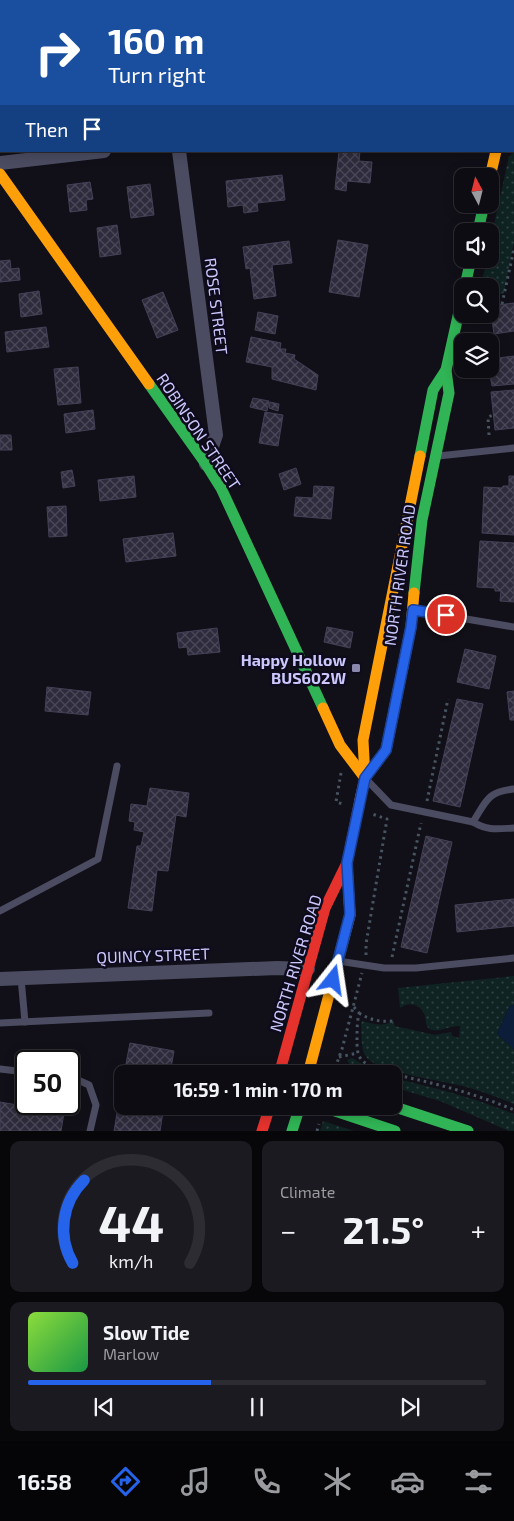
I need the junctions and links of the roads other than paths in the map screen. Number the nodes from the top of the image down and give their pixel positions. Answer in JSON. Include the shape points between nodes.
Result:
{"nodes":[{"id":1,"x":95,"y":152,"type":"edge"},
{"id":2,"x":179,"y":152,"type":"edge"},
{"id":3,"x":496,"y":152,"type":"edge"},
{"id":4,"x":0,"y":163,"type":"edge"},
{"id":5,"x":492,"y":168,"type":"edge"},
{"id":6,"x":0,"y":174,"type":"edge"},
{"id":7,"x":456,"y":323,"type":"edge"},
{"id":8,"x":446,"y":370,"type":"junction"},
{"id":9,"x":514,"y":448,"type":"edge"},
{"id":10,"x":435,"y":456,"type":"junction"},
{"id":11,"x":206,"y":464,"type":"junction"},
{"id":12,"x":413,"y":610,"type":"junction"},
{"id":13,"x":514,"y":627,"type":"edge"},
{"id":14,"x":117,"y":766,"type":"dead end"},
{"id":15,"x":365,"y":778,"type":"junction"},
{"id":16,"x":514,"y":789,"type":"edge"},
{"id":17,"x":473,"y":822,"type":"junction"},
{"id":18,"x":514,"y":828,"type":"edge"},
{"id":19,"x":347,"y":863,"type":"junction"},
{"id":20,"x":0,"y":911,"type":"edge"},
{"id":21,"x":514,"y":958,"type":"edge"},
{"id":22,"x":338,"y":961,"type":"junction"},
{"id":23,"x":308,"y":969,"type":"junction"},
{"id":24,"x":21,"y":978,"type":"junction"},
{"id":25,"x":0,"y":979,"type":"edge"},
{"id":26,"x":209,"y":1013,"type":"dead end"},
{"id":27,"x":25,"y":1022,"type":"junction"},
{"id":28,"x":0,"y":1023,"type":"edge"},
{"id":29,"x":285,"y":1065,"type":"edge"},
{"id":30,"x":310,"y":1065,"type":"edge"},
{"id":31,"x":0,"y":1069,"type":"edge"},
{"id":32,"x":15,"y":1071,"type":"edge"},
{"id":33,"x":80,"y":1081,"type":"edge"},
{"id":34,"x":402,"y":1109,"type":"edge"},
{"id":35,"x":267,"y":1115,"type":"edge"},
{"id":36,"x":297,"y":1115,"type":"edge"},
{"id":37,"x":350,"y":1115,"type":"edge"},
{"id":38,"x":90,"y":1131,"type":"edge"},
{"id":39,"x":262,"y":1131,"type":"edge"},
{"id":40,"x":292,"y":1131,"type":"edge"},
{"id":41,"x":395,"y":1131,"type":"edge"},
{"id":42,"x":468,"y":1131,"type":"edge"}],
"edges":[{"from":1,"to":4,"type":"street"},
{"from":2,"to":11,"type":"street","name":"ROSE STREET","via":[[216,435]]},
{"from":3,"to":5,"type":"main road"},
{"from":6,"to":11,"type":"main road","name":"ROBINSON STREET"},
{"from":7,"to":8,"type":"main road","name":"NORTH RIVER ROAD"},
{"from":8,"to":10,"type":"main road","name":"NORTH RIVER ROAD","via":[[449,394]]},
{"from":8,"to":15,"type":"main road","name":"NORTH RIVER ROAD","via":[[433,390],[363,740]]},
{"from":9,"to":10,"type":"lane"},
{"from":10,"to":12,"type":"main road","name":"NORTH RIVER ROAD","via":[[422,520]]},
{"from":11,"to":15,"type":"main road","name":"ROBINSON STREET","via":[[221,488],[340,745]]},
{"from":12,"to":13,"type":"lane"},
{"from":12,"to":15,"type":"main road","name":"NORTH RIVER ROAD","via":[[386,750]]},
{"from":14,"to":20,"type":"lane","via":[[98,859]]},
{"from":15,"to":17,"type":"lane","via":[[391,805]]},
{"from":15,"to":19,"type":"main road","name":"NORTH RIVER ROAD"},
{"from":16,"to":17,"type":"lane","via":[[498,791],[488,798]]},
{"from":17,"to":18,"type":"lane","via":[[483,828]]},
{"from":19,"to":22,"type":"main road","name":"NORTH RIVER ROAD","via":[[350,914]]},
{"from":19,"to":23,"type":"main road","name":"NORTH RIVER ROAD","via":[[325,908]]},
{"from":21,"to":22,"type":"lane","via":[[416,968],[384,968]]},
{"from":22,"to":30,"type":"main road","name":"NORTH RIVER ROAD"},
{"from":23,"to":24,"type":"street","name":"QUINCY STREET"},
{"from":23,"to":29,"type":"main road","name":"NORTH RIVER ROAD"},
{"from":24,"to":25,"type":"street","name":"QUINCY STREET"},
{"from":24,"to":27,"type":"lane"},
{"from":26,"to":27,"type":"lane"},
{"from":27,"to":28,"type":"lane"},
{"from":31,"to":32,"type":"lane"},
{"from":33,"to":38,"type":"lane","via":[[89,1085],[96,1105]]},
{"from":34,"to":42,"type":"main road"},
{"from":35,"to":39,"type":"main road"},
{"from":36,"to":40,"type":"main road"},
{"from":37,"to":41,"type":"main road"}]}
